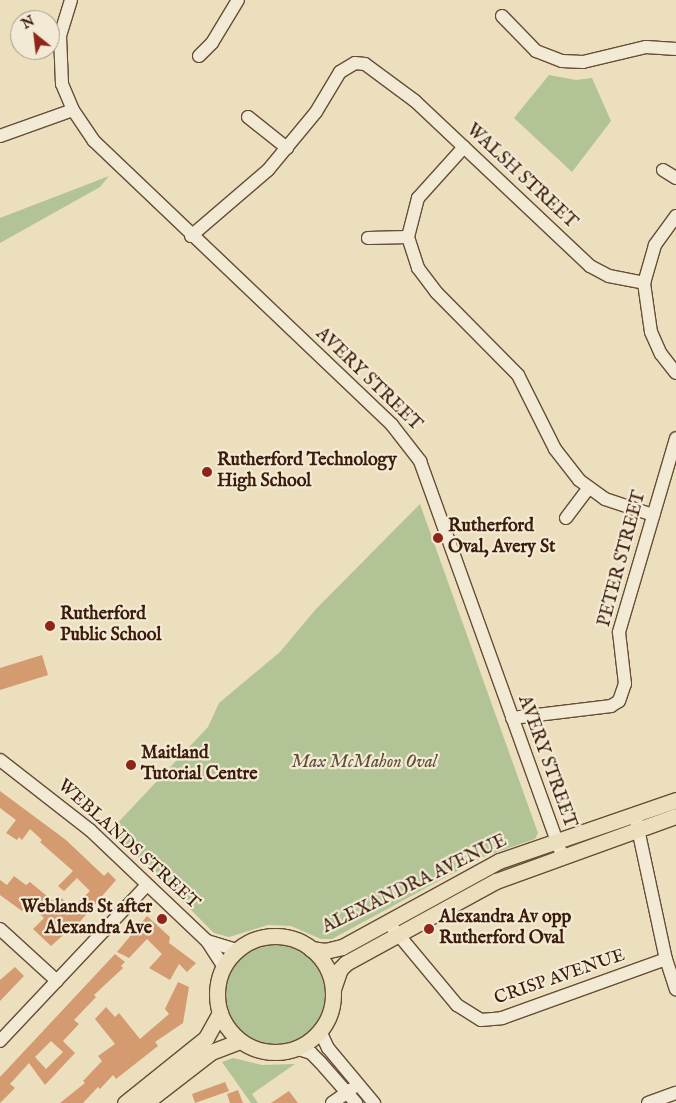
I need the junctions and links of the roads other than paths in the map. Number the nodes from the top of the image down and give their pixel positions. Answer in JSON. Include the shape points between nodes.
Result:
{"nodes":[{"id":1,"x":71,"y":0,"type":"edge"},
{"id":2,"x":238,"y":0,"type":"edge"},
{"id":3,"x":502,"y":16,"type":"dead end"},
{"id":4,"x":676,"y":49,"type":"edge"},
{"id":5,"x":199,"y":56,"type":"dead end"},
{"id":6,"x":73,"y":110,"type":"junction"},
{"id":7,"x":248,"y":117,"type":"dead end"},
{"id":8,"x":0,"y":136,"type":"edge"},
{"id":9,"x":464,"y":147,"type":"junction"},
{"id":10,"x":288,"y":148,"type":"junction"},
{"id":11,"x":663,"y":170,"type":"dead end"},
{"id":12,"x":676,"y":178,"type":"edge"},
{"id":13,"x":676,"y":216,"type":"edge"},
{"id":14,"x":192,"y":236,"type":"junction"},
{"id":15,"x":408,"y":237,"type":"junction"},
{"id":16,"x":368,"y":238,"type":"dead end"},
{"id":17,"x":644,"y":283,"type":"junction"},
{"id":18,"x":676,"y":373,"type":"edge"},
{"id":19,"x":676,"y":438,"type":"edge"},
{"id":20,"x":588,"y":489,"type":"junction"},
{"id":21,"x":653,"y":515,"type":"junction"},
{"id":22,"x":566,"y":518,"type":"dead end"},
{"id":23,"x":512,"y":718,"type":"junction"},
{"id":24,"x":0,"y":760,"type":"edge"},
{"id":25,"x":676,"y":800,"type":"edge"},
{"id":26,"x":635,"y":814,"type":"junction"},
{"id":27,"x":676,"y":816,"type":"edge"},
{"id":28,"x":638,"y":830,"type":"junction"},
{"id":29,"x":556,"y":841,"type":"junction"},
{"id":30,"x":562,"y":856,"type":"junction"},
{"id":31,"x":147,"y":885,"type":"junction"},
{"id":32,"x":388,"y":921,"type":"junction"},
{"id":33,"x":0,"y":929,"type":"edge"},
{"id":34,"x":397,"y":934,"type":"junction"},
{"id":35,"x":207,"y":941,"type":"junction"},
{"id":36,"x":238,"y":950,"type":"junction"},
{"id":37,"x":311,"y":950,"type":"junction"},
{"id":38,"x":666,"y":959,"type":"junction"},
{"id":39,"x":224,"y":967,"type":"junction"},
{"id":40,"x":57,"y":981,"type":"junction"},
{"id":41,"x":333,"y":989,"type":"junction"},
{"id":42,"x":676,"y":989,"type":"edge"},
{"id":43,"x":220,"y":1013,"type":"junction"},
{"id":44,"x":320,"y":1031,"type":"junction"},
{"id":45,"x":0,"y":1041,"type":"edge"},
{"id":46,"x":240,"y":1041,"type":"junction"},
{"id":47,"x":296,"y":1048,"type":"junction"},
{"id":48,"x":358,"y":1084,"type":"junction"},
{"id":49,"x":347,"y":1093,"type":"junction"},
{"id":50,"x":676,"y":1093,"type":"edge"},
{"id":51,"x":125,"y":1103,"type":"edge"},
{"id":52,"x":145,"y":1103,"type":"edge"},
{"id":53,"x":332,"y":1103,"type":"edge"},
{"id":54,"x":356,"y":1103,"type":"edge"},
{"id":55,"x":374,"y":1103,"type":"edge"},
{"id":56,"x":650,"y":1103,"type":"edge"}],
"edges":[{"from":1,"to":6,"type":"street","name":"AVERY STREET","via":[[60,36],[62,84]]},
{"from":2,"to":5,"type":"street","via":[[212,43]]},
{"from":3,"to":4,"type":"street","via":[[525,42],[558,60],[583,62],[658,46]]},
{"from":6,"to":8,"type":"street"},
{"from":6,"to":14,"type":"street","name":"AVERY STREET","via":[[94,141]]},
{"from":7,"to":10,"type":"street"},
{"from":9,"to":10,"type":"street","name":"WALSH STREET","via":[[386,76],[364,64],[347,66]]},
{"from":9,"to":15,"type":"street","via":[[418,198]]},
{"from":9,"to":17,"type":"street","name":"WALSH STREET","via":[[590,266],[609,276]]},
{"from":10,"to":14,"type":"street","name":"WALSH STREET","via":[[256,182]]},
{"from":11,"to":12,"type":"street"},
{"from":13,"to":17,"type":"street","via":[[655,245]]},
{"from":14,"to":23,"type":"street","name":"AVERY STREET","via":[[392,425],[412,448],[434,498]]},
{"from":15,"to":16,"type":"street"},
{"from":15,"to":20,"type":"street","via":[[418,268],[436,292],[518,375],[555,449]]},
{"from":17,"to":18,"type":"street","via":[[655,344]]},
{"from":19,"to":21,"type":"street","name":"PETER STREET"},
{"from":20,"to":21,"type":"street","via":[[619,505]]},
{"from":20,"to":22,"type":"street"},
{"from":21,"to":23,"type":"street","name":"PETER STREET","via":[[619,632],[624,684],[620,701],[611,706]]},
{"from":23,"to":29,"type":"street","name":"AVERY STREET"},
{"from":24,"to":31,"type":"street","name":"WEBLANDS STREET","via":[[68,810]]},
{"from":25,"to":26,"type":"main road","name":"ALEXANDRA AVENUE"},
{"from":26,"to":28,"type":"street"},
{"from":26,"to":29,"type":"main road","name":"ALEXANDRA AVENUE"},
{"from":27,"to":28,"type":"main road","name":"ALEXANDRA AVENUE"},
{"from":28,"to":30,"type":"main road","name":"ALEXANDRA AVENUE"},
{"from":28,"to":38,"type":"street"},
{"from":29,"to":30,"type":"street","name":"AVERY STREET"},
{"from":29,"to":32,"type":"main road","name":"ALEXANDRA AVENUE","via":[[485,868]]},
{"from":30,"to":34,"type":"main road","name":"ALEXANDRA AVENUE","via":[[496,880]]},
{"from":31,"to":35,"type":"street","name":"WEBLANDS STREET"},
{"from":31,"to":40,"type":"street"},
{"from":32,"to":34,"type":"street","name":"CRISP AVENUE"},
{"from":32,"to":37,"type":"main road","name":"ALEXANDRA AVENUE","via":[[334,950]]},
{"from":33,"to":40,"type":"street"},
{"from":34,"to":38,"type":"street","name":"CRISP AVENUE","via":[[466,1013],[490,1020]]},
{"from":34,"to":41,"type":"main road","name":"ALEXANDRA AVENUE","via":[[346,963]]},
{"from":35,"to":36,"type":"street","name":"WEBLANDS STREET"},
{"from":35,"to":39,"type":"street","name":"WEBLANDS STREET"},
{"from":36,"to":37,"type":"main road","via":[[256,940],[276,936],[297,940]]},
{"from":36,"to":39,"type":"main road"},
{"from":37,"to":41,"type":"main road","via":[[327,969]]},
{"from":38,"to":42,"type":"street"},
{"from":39,"to":43,"type":"main road","via":[[217,990]]},
{"from":40,"to":45,"type":"street"},
{"from":41,"to":44,"type":"main road","via":[[328,1018]]},
{"from":43,"to":46,"type":"main road"},
{"from":43,"to":51,"type":"main road","via":[[206,1038]]},
{"from":44,"to":47,"type":"main road"},
{"from":44,"to":48,"type":"street","via":[[328,1048]]},
{"from":46,"to":47,"type":"main road","via":[[273,1052]]},
{"from":46,"to":52,"type":"main road","via":[[211,1052]]},
{"from":47,"to":49,"type":"street","via":[[316,1057]]},
{"from":48,"to":49,"type":"street"},
{"from":48,"to":55,"type":"street"},
{"from":49,"to":53,"type":"street"},
{"from":49,"to":54,"type":"street"},
{"from":50,"to":56,"type":"street"}]}
